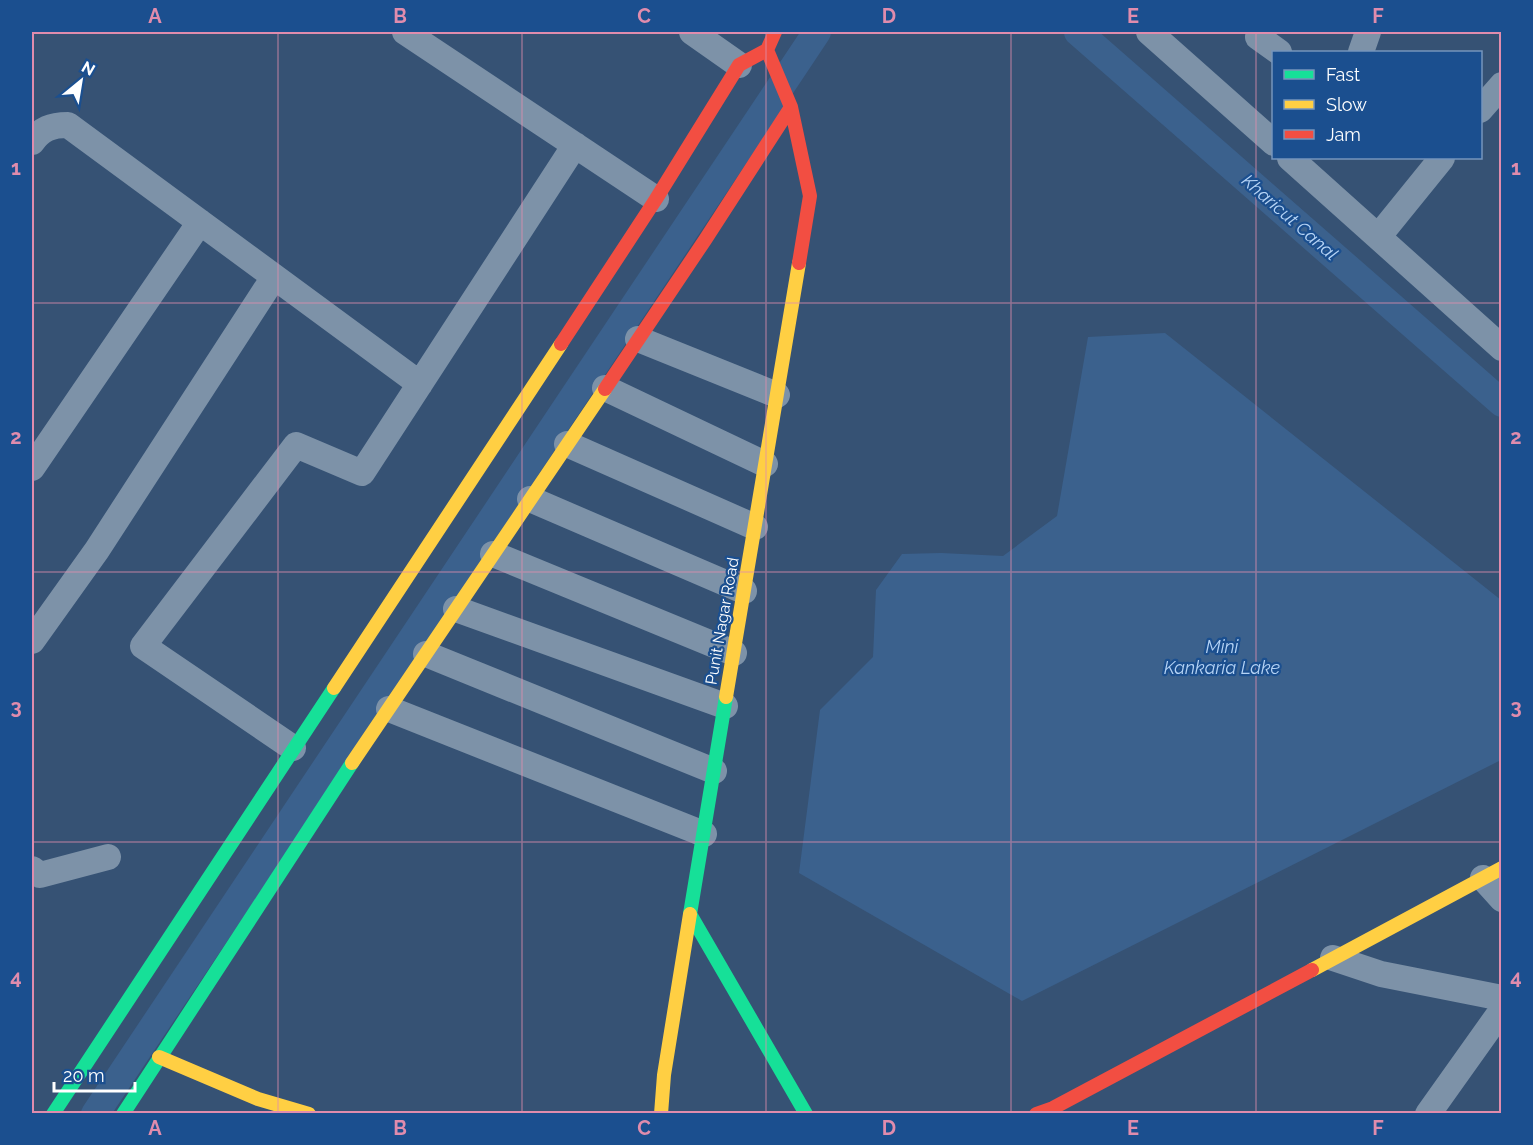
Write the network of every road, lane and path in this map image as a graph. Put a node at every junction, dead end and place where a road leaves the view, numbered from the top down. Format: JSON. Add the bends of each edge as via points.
{"nodes":[{"id":1,"x":405,"y":32,"type":"edge"},
{"id":2,"x":692,"y":32,"type":"edge"},
{"id":3,"x":775,"y":32,"type":"edge"},
{"id":4,"x":1149,"y":32,"type":"edge"},
{"id":5,"x":1368,"y":32,"type":"edge"},
{"id":6,"x":1257,"y":33,"type":"edge"},
{"id":7,"x":768,"y":51,"type":"junction"},
{"id":8,"x":1278,"y":51,"type":"edge"},
{"id":9,"x":1361,"y":51,"type":"edge"},
{"id":10,"x":739,"y":65,"type":"junction"},
{"id":11,"x":1502,"y":85,"type":"edge"},
{"id":12,"x":790,"y":106,"type":"junction"},
{"id":13,"x":1482,"y":108,"type":"edge"},
{"id":14,"x":1272,"y":141,"type":"edge"},
{"id":15,"x":32,"y":142,"type":"edge"},
{"id":16,"x":575,"y":145,"type":"junction"},
{"id":17,"x":1291,"y":159,"type":"edge"},
{"id":18,"x":1441,"y":159,"type":"edge"},
{"id":19,"x":656,"y":199,"type":"junction"},
{"id":20,"x":200,"y":222,"type":"junction"},
{"id":21,"x":1378,"y":237,"type":"junction"},
{"id":22,"x":274,"y":277,"type":"junction"},
{"id":23,"x":638,"y":339,"type":"junction"},
{"id":24,"x":1502,"y":348,"type":"edge"},
{"id":25,"x":420,"y":384,"type":"junction"},
{"id":26,"x":605,"y":388,"type":"junction"},
{"id":27,"x":777,"y":395,"type":"junction"},
{"id":28,"x":567,"y":444,"type":"junction"},
{"id":29,"x":765,"y":464,"type":"junction"},
{"id":30,"x":32,"y":468,"type":"edge"},
{"id":31,"x":530,"y":499,"type":"junction"},
{"id":32,"x":755,"y":527,"type":"junction"},
{"id":33,"x":493,"y":554,"type":"junction"},
{"id":34,"x":744,"y":591,"type":"junction"},
{"id":35,"x":456,"y":609,"type":"junction"},
{"id":36,"x":32,"y":641,"type":"edge"},
{"id":37,"x":426,"y":654,"type":"junction"},
{"id":38,"x":734,"y":654,"type":"junction"},
{"id":39,"x":725,"y":706,"type":"junction"},
{"id":40,"x":389,"y":709,"type":"junction"},
{"id":41,"x":293,"y":748,"type":"junction"},
{"id":42,"x":714,"y":771,"type":"junction"},
{"id":43,"x":704,"y":834,"type":"junction"},
{"id":44,"x":108,"y":857,"type":"dead end"},
{"id":45,"x":32,"y":869,"type":"edge"},
{"id":46,"x":1492,"y":873,"type":"edge"},
{"id":47,"x":1502,"y":899,"type":"edge"},
{"id":48,"x":690,"y":914,"type":"junction"},
{"id":49,"x":1333,"y":958,"type":"junction"},
{"id":50,"x":1502,"y":998,"type":"edge"},
{"id":51,"x":1502,"y":1010,"type":"edge"},
{"id":52,"x":159,"y":1058,"type":"junction"},
{"id":53,"x":53,"y":1113,"type":"edge"},
{"id":54,"x":123,"y":1113,"type":"edge"},
{"id":55,"x":309,"y":1113,"type":"edge"},
{"id":56,"x":662,"y":1113,"type":"edge"},
{"id":57,"x":807,"y":1113,"type":"edge"},
{"id":58,"x":1036,"y":1113,"type":"edge"},
{"id":59,"x":1428,"y":1113,"type":"edge"}],
"edges":[{"from":1,"to":16,"type":"street"},
{"from":2,"to":10,"type":"street"},
{"from":3,"to":7,"type":"street"},
{"from":4,"to":14,"type":"street"},
{"from":5,"to":9,"type":"street"},
{"from":6,"to":8,"type":"street"},
{"from":7,"to":10,"type":"street"},
{"from":7,"to":12,"type":"street","name":"Punit Nagar Road"},
{"from":10,"to":19,"type":"street"},
{"from":11,"to":13,"type":"street"},
{"from":12,"to":23,"type":"street"},
{"from":12,"to":27,"type":"street","name":"Punit Nagar Road","via":[[810,196]]},
{"from":15,"to":20,"type":"street","via":[[39,132],[54,125],[68,125]]},
{"from":16,"to":19,"type":"street"},
{"from":16,"to":25,"type":"street"},
{"from":17,"to":21,"type":"street"},
{"from":18,"to":21,"type":"street"},
{"from":19,"to":41,"type":"street"},
{"from":20,"to":22,"type":"street"},
{"from":20,"to":30,"type":"street"},
{"from":21,"to":24,"type":"street"},
{"from":22,"to":25,"type":"street"},
{"from":22,"to":36,"type":"street","via":[[97,550]]},
{"from":23,"to":26,"type":"street"},
{"from":23,"to":27,"type":"street"},
{"from":25,"to":41,"type":"street","via":[[362,473],[296,445],[143,646]]},
{"from":26,"to":28,"type":"street"},
{"from":26,"to":29,"type":"street"},
{"from":27,"to":29,"type":"street","name":"Punit Nagar Road"},
{"from":28,"to":31,"type":"street"},
{"from":28,"to":32,"type":"street"},
{"from":29,"to":32,"type":"street","name":"Punit Nagar Road"},
{"from":31,"to":33,"type":"street"},
{"from":31,"to":34,"type":"street"},
{"from":32,"to":34,"type":"street","name":"Punit Nagar Road"},
{"from":33,"to":35,"type":"street"},
{"from":33,"to":38,"type":"street"},
{"from":34,"to":38,"type":"street","name":"Punit Nagar Road"},
{"from":35,"to":37,"type":"street"},
{"from":35,"to":39,"type":"street"},
{"from":37,"to":40,"type":"street"},
{"from":37,"to":42,"type":"street"},
{"from":38,"to":39,"type":"street","name":"Punit Nagar Road"},
{"from":39,"to":42,"type":"street","name":"Punit Nagar Road"},
{"from":40,"to":43,"type":"street"},
{"from":40,"to":52,"type":"street"},
{"from":41,"to":53,"type":"street"},
{"from":42,"to":43,"type":"street","name":"Punit Nagar Road"},
{"from":43,"to":48,"type":"street","name":"Punit Nagar Road"},
{"from":44,"to":45,"type":"street","via":[[40,875]]},
{"from":46,"to":47,"type":"street"},
{"from":46,"to":49,"type":"street"},
{"from":48,"to":56,"type":"street","name":"Punit Nagar Road","via":[[664,1075]]},
{"from":48,"to":57,"type":"street"},
{"from":49,"to":50,"type":"street","via":[[1382,974]]},
{"from":49,"to":58,"type":"street","via":[[1053,1108]]},
{"from":51,"to":59,"type":"street"},
{"from":52,"to":54,"type":"street"},
{"from":52,"to":55,"type":"street","via":[[258,1099]]}]}
